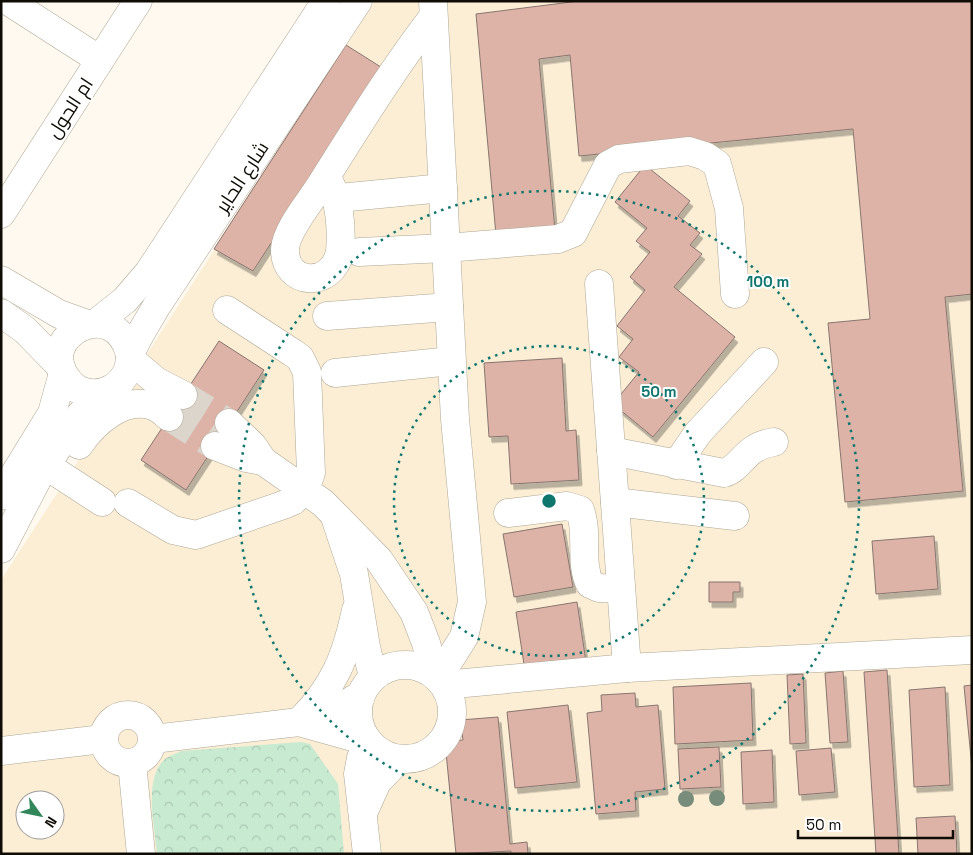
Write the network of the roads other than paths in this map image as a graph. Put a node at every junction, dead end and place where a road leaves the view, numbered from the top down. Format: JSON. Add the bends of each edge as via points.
{"nodes":[{"id":1,"x":8,"y":1,"type":"edge"},
{"id":2,"x":138,"y":1,"type":"edge"},
{"id":3,"x":326,"y":1,"type":"edge"},
{"id":4,"x":358,"y":1,"type":"edge"},
{"id":5,"x":433,"y":9,"type":"edge"},
{"id":6,"x":100,"y":60,"type":"junction"},
{"id":7,"x":436,"y":71,"type":"junction"},
{"id":8,"x":387,"y":81,"type":"junction"},
{"id":9,"x":326,"y":177,"type":"dead end"},
{"id":10,"x":443,"y":188,"type":"junction"},
{"id":11,"x":349,"y":197,"type":"dead end"},
{"id":12,"x":1,"y":214,"type":"edge"},
{"id":13,"x":446,"y":248,"type":"junction"},
{"id":14,"x":359,"y":252,"type":"dead end"},
{"id":15,"x":1,"y":280,"type":"edge"},
{"id":16,"x":599,"y":284,"type":"dead end"},
{"id":17,"x":735,"y":294,"type":"dead end"},
{"id":18,"x":448,"y":306,"type":"junction"},
{"id":19,"x":227,"y":310,"type":"dead end"},
{"id":20,"x":1,"y":313,"type":"edge"},
{"id":21,"x":327,"y":316,"type":"dead end"},
{"id":22,"x":91,"y":323,"type":"junction"},
{"id":23,"x":130,"y":357,"type":"junction"},
{"id":24,"x":451,"y":361,"type":"junction"},
{"id":25,"x":764,"y":362,"type":"dead end"},
{"id":26,"x":62,"y":370,"type":"junction"},
{"id":27,"x":335,"y":373,"type":"dead end"},
{"id":28,"x":103,"y":393,"type":"junction"},
{"id":29,"x":222,"y":435,"type":"tunnel mouth"},
{"id":30,"x":774,"y":442,"type":"dead end"},
{"id":31,"x":612,"y":451,"type":"junction"},
{"id":32,"x":676,"y":465,"type":"junction"},
{"id":33,"x":58,"y":474,"type":"junction"},
{"id":34,"x":305,"y":489,"type":"junction"},
{"id":35,"x":14,"y":497,"type":"edge"},
{"id":36,"x":615,"y":502,"type":"junction"},
{"id":37,"x":508,"y":513,"type":"dead end"},
{"id":38,"x":335,"y":516,"type":"junction"},
{"id":39,"x":734,"y":516,"type":"dead end"},
{"id":40,"x":1,"y":549,"type":"edge"},
{"id":41,"x":620,"y":589,"type":"junction"},
{"id":42,"x":359,"y":595,"type":"junction"},
{"id":43,"x":972,"y":650,"type":"edge"},
{"id":44,"x":627,"y":668,"type":"junction"},
{"id":45,"x":439,"y":679,"type":"junction"},
{"id":46,"x":367,"y":686,"type":"junction"},
{"id":47,"x":299,"y":722,"type":"junction"},
{"id":48,"x":103,"y":739,"type":"junction"},
{"id":49,"x":153,"y":739,"type":"junction"},
{"id":50,"x":368,"y":742,"type":"junction"},
{"id":51,"x":1,"y":751,"type":"edge"},
{"id":52,"x":399,"y":759,"type":"junction"},
{"id":53,"x":132,"y":763,"type":"junction"},
{"id":54,"x":364,"y":811,"type":"junction"},
{"id":55,"x":141,"y":854,"type":"edge"},
{"id":56,"x":367,"y":854,"type":"edge"}],
"edges":[{"from":1,"to":6,"type":"street"},
{"from":2,"to":6,"type":"street","name":"ام الحول"},
{"from":3,"to":22,"type":"street","name":"شارع الحاير","via":[[149,272],[125,300]]},
{"from":4,"to":23,"type":"street","name":"شارع الحاير","via":[[156,307]]},
{"from":5,"to":7,"type":"street"},
{"from":5,"to":8,"type":"street"},
{"from":6,"to":12,"type":"street","name":"ام الحول"},
{"from":7,"to":8,"type":"street","via":[[411,70]]},
{"from":7,"to":10,"type":"street"},
{"from":8,"to":9,"type":"street"},
{"from":10,"to":11,"type":"street"},
{"from":10,"to":13,"type":"street"},
{"from":13,"to":14,"type":"street"},
{"from":13,"to":17,"type":"street","via":[[558,239],[573,233],[608,165],[619,159],[689,151],[717,164],[729,208]]},
{"from":13,"to":18,"type":"street"},
{"from":15,"to":22,"type":"street","via":[[59,314]]},
{"from":16,"to":31,"type":"street"},
{"from":18,"to":21,"type":"street"},
{"from":18,"to":24,"type":"street"},
{"from":19,"to":34,"type":"street","via":[[294,353],[304,364],[308,380],[311,473]]},
{"from":20,"to":26,"type":"street","via":[[25,330]]},
{"from":22,"to":23,"type":"street","via":[[115,329],[123,336]]},
{"from":22,"to":26,"type":"street","via":[[76,328],[65,340],[60,356]]},
{"from":23,"to":28,"type":"street","via":[[125,376]]},
{"from":23,"to":33,"type":"street","via":[[168,402],[129,406],[102,419],[90,429]]},
{"from":24,"to":27,"type":"street"},
{"from":24,"to":45,"type":"street","via":[[472,602],[464,637]]},
{"from":25,"to":32,"type":"street","via":[[698,433]]},
{"from":26,"to":28,"type":"street","via":[[78,389]]},
{"from":26,"to":35,"type":"street","via":[[52,413]]},
{"from":28,"to":35,"type":"street","via":[[80,415],[40,474]]},
{"from":29,"to":34,"type":"street","via":[[253,446],[263,461]]},
{"from":30,"to":32,"type":"street","via":[[756,446],[728,472]]},
{"from":31,"to":32,"type":"street"},
{"from":31,"to":36,"type":"street"},
{"from":33,"to":34,"type":"street","via":[[174,530],[196,535],[286,504]]},
{"from":33,"to":35,"type":"street","via":[[47,489]]},
{"from":34,"to":38,"type":"street"},
{"from":35,"to":40,"type":"street"},
{"from":36,"to":39,"type":"street"},
{"from":36,"to":41,"type":"street"},
{"from":37,"to":41,"type":"street","via":[[566,506],[580,510],[585,524],[586,575],[590,584]]},
{"from":38,"to":42,"type":"street"},
{"from":38,"to":45,"type":"street","via":[[379,560],[397,585],[414,612]]},
{"from":41,"to":44,"type":"street"},
{"from":42,"to":46,"type":"street","via":[[366,646]]},
{"from":42,"to":47,"type":"street","via":[[352,631],[339,667],[321,700]]},
{"from":43,"to":44,"type":"street"},
{"from":44,"to":45,"type":"street"},
{"from":45,"to":46,"type":"street","via":[[414,666],[392,666]]},
{"from":45,"to":52,"type":"street","via":[[452,702],[452,720],[446,737],[433,750],[417,758]]},
{"from":46,"to":47,"type":"street","via":[[334,710]]},
{"from":46,"to":50,"type":"street","via":[[358,719]]},
{"from":47,"to":49,"type":"street"},
{"from":47,"to":50,"type":"street"},
{"from":48,"to":49,"type":"street","via":[[106,726],[116,717],[128,714],[141,717],[150,726]]},
{"from":48,"to":51,"type":"street"},
{"from":48,"to":53,"type":"street","via":[[107,752],[118,762]]},
{"from":49,"to":53,"type":"street","via":[[143,759]]},
{"from":50,"to":52,"type":"street","via":[[383,754]]},
{"from":50,"to":54,"type":"street","via":[[358,774]]},
{"from":52,"to":54,"type":"street","via":[[377,782]]},
{"from":53,"to":55,"type":"street"},
{"from":54,"to":56,"type":"street"}]}
